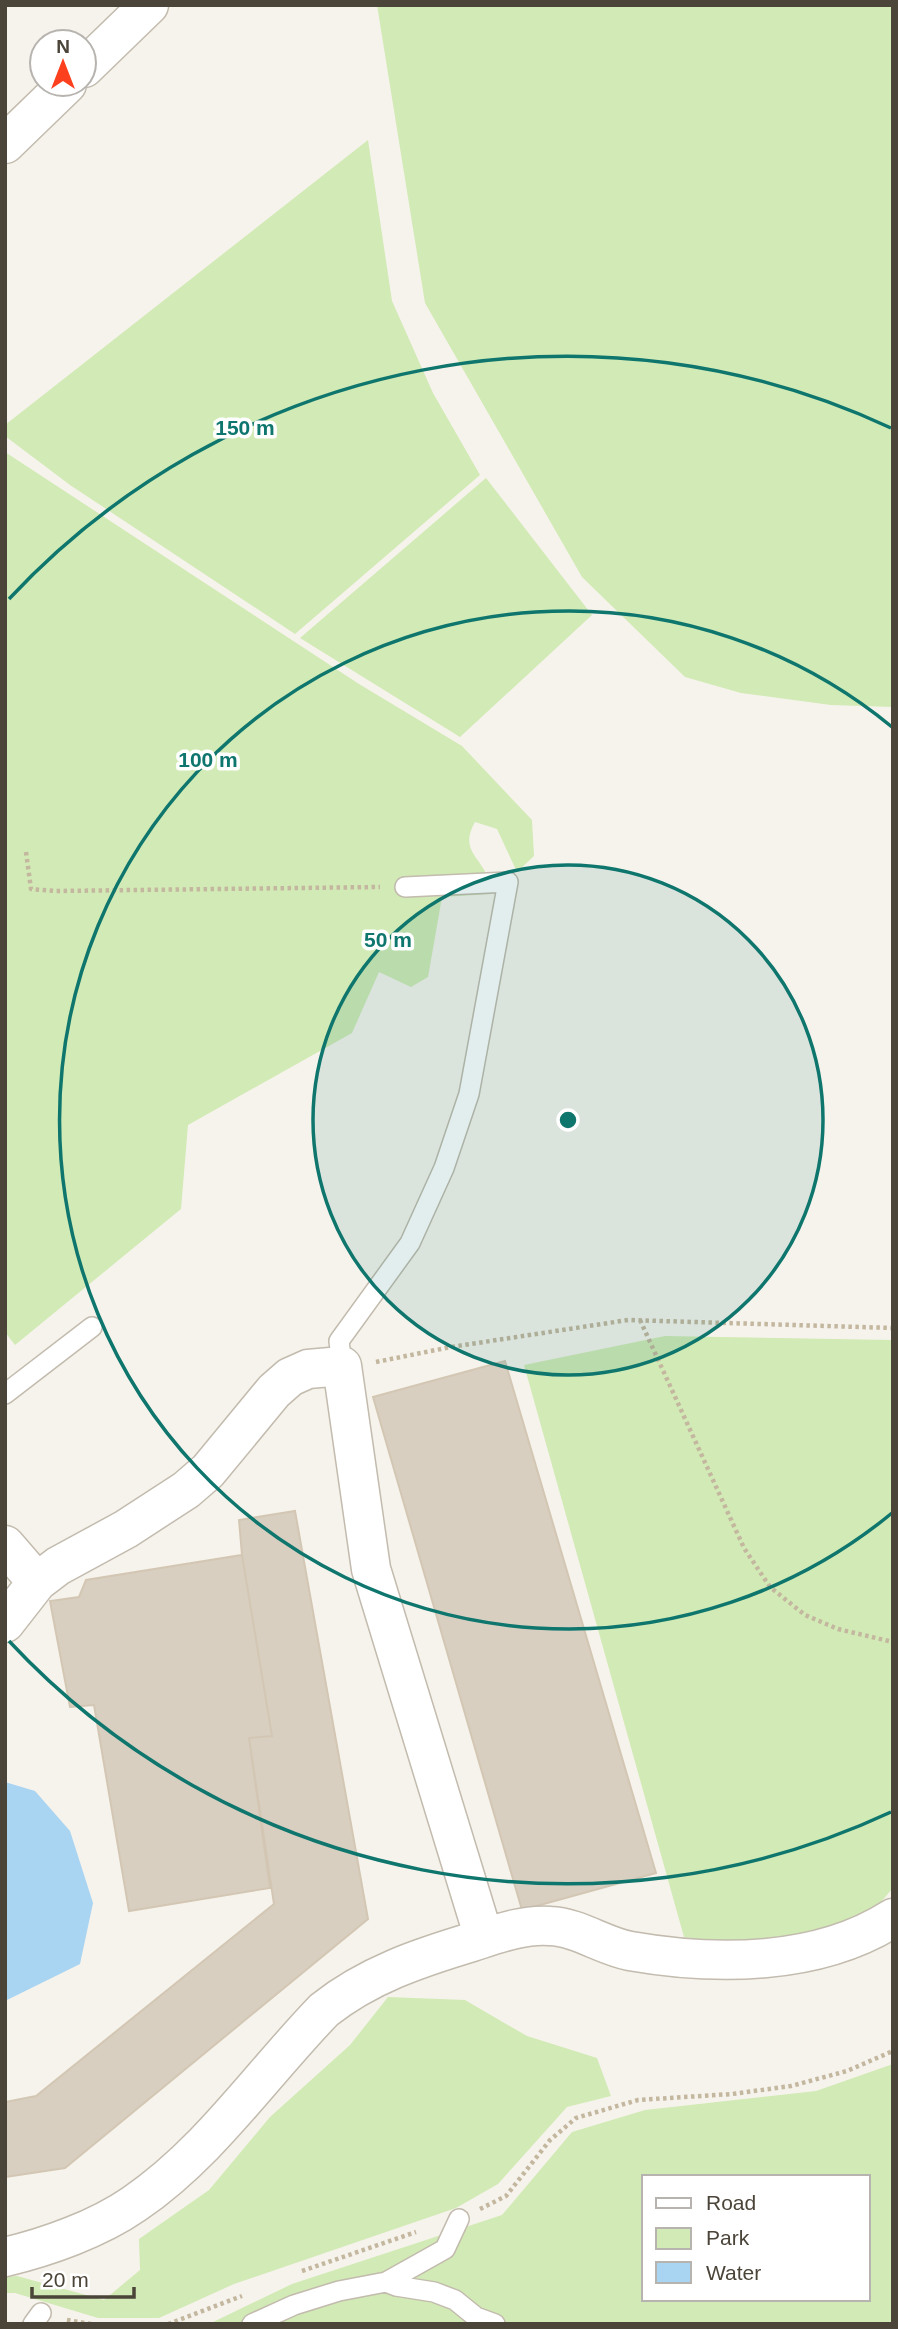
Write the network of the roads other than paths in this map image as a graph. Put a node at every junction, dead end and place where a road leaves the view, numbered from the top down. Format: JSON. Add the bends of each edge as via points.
{"nodes":[{"id":1,"x":149,"y":5,"type":"edge"},
{"id":2,"x":98,"y":54,"type":"edge"},
{"id":3,"x":53,"y":98,"type":"edge"},
{"id":4,"x":5,"y":144,"type":"edge"},
{"id":5,"x":405,"y":887,"type":"road end"},
{"id":6,"x":92,"y":1326,"type":"dead end"},
{"id":7,"x":342,"y":1366,"type":"junction"},
{"id":8,"x":5,"y":1394,"type":"edge"},
{"id":9,"x":5,"y":1545,"type":"edge"},
{"id":10,"x":37,"y":1582,"type":"junction"},
{"id":11,"x":5,"y":1623,"type":"edge"},
{"id":12,"x":893,"y":1918,"type":"edge"},
{"id":13,"x":484,"y":1938,"type":"junction"},
{"id":14,"x":459,"y":2219,"type":"road end"},
{"id":15,"x":5,"y":2257,"type":"edge"},
{"id":16,"x":386,"y":2281,"type":"junction"},
{"id":17,"x":252,"y":2324,"type":"edge"},
{"id":18,"x":495,"y":2324,"type":"edge"}],
"edges":[{"from":1,"to":2,"type":"street"},
{"from":3,"to":4,"type":"street"},
{"from":5,"to":7,"type":"lane","via":[[508,882],[470,1094],[444,1168],[410,1243],[338,1341]]},
{"from":6,"to":8,"type":"lane"},
{"from":7,"to":10,"type":"street","via":[[308,1369],[290,1377],[187,1490]]},
{"from":7,"to":13,"type":"street","via":[[371,1569]]},
{"from":9,"to":10,"type":"street"},
{"from":10,"to":11,"type":"street"},
{"from":12,"to":13,"type":"street","via":[[836,1945],[740,1959],[628,1950],[550,1926],[522,1927]]},
{"from":13,"to":15,"type":"street","via":[[420,1958],[346,1992],[297,2038],[200,2149],[164,2182],[105,2220],[37,2249]]},
{"from":14,"to":16,"type":"lane","via":[[445,2249]]},
{"from":16,"to":17,"type":"lane","via":[[305,2301]]},
{"from":16,"to":18,"type":"lane","via":[[434,2292]]}]}
